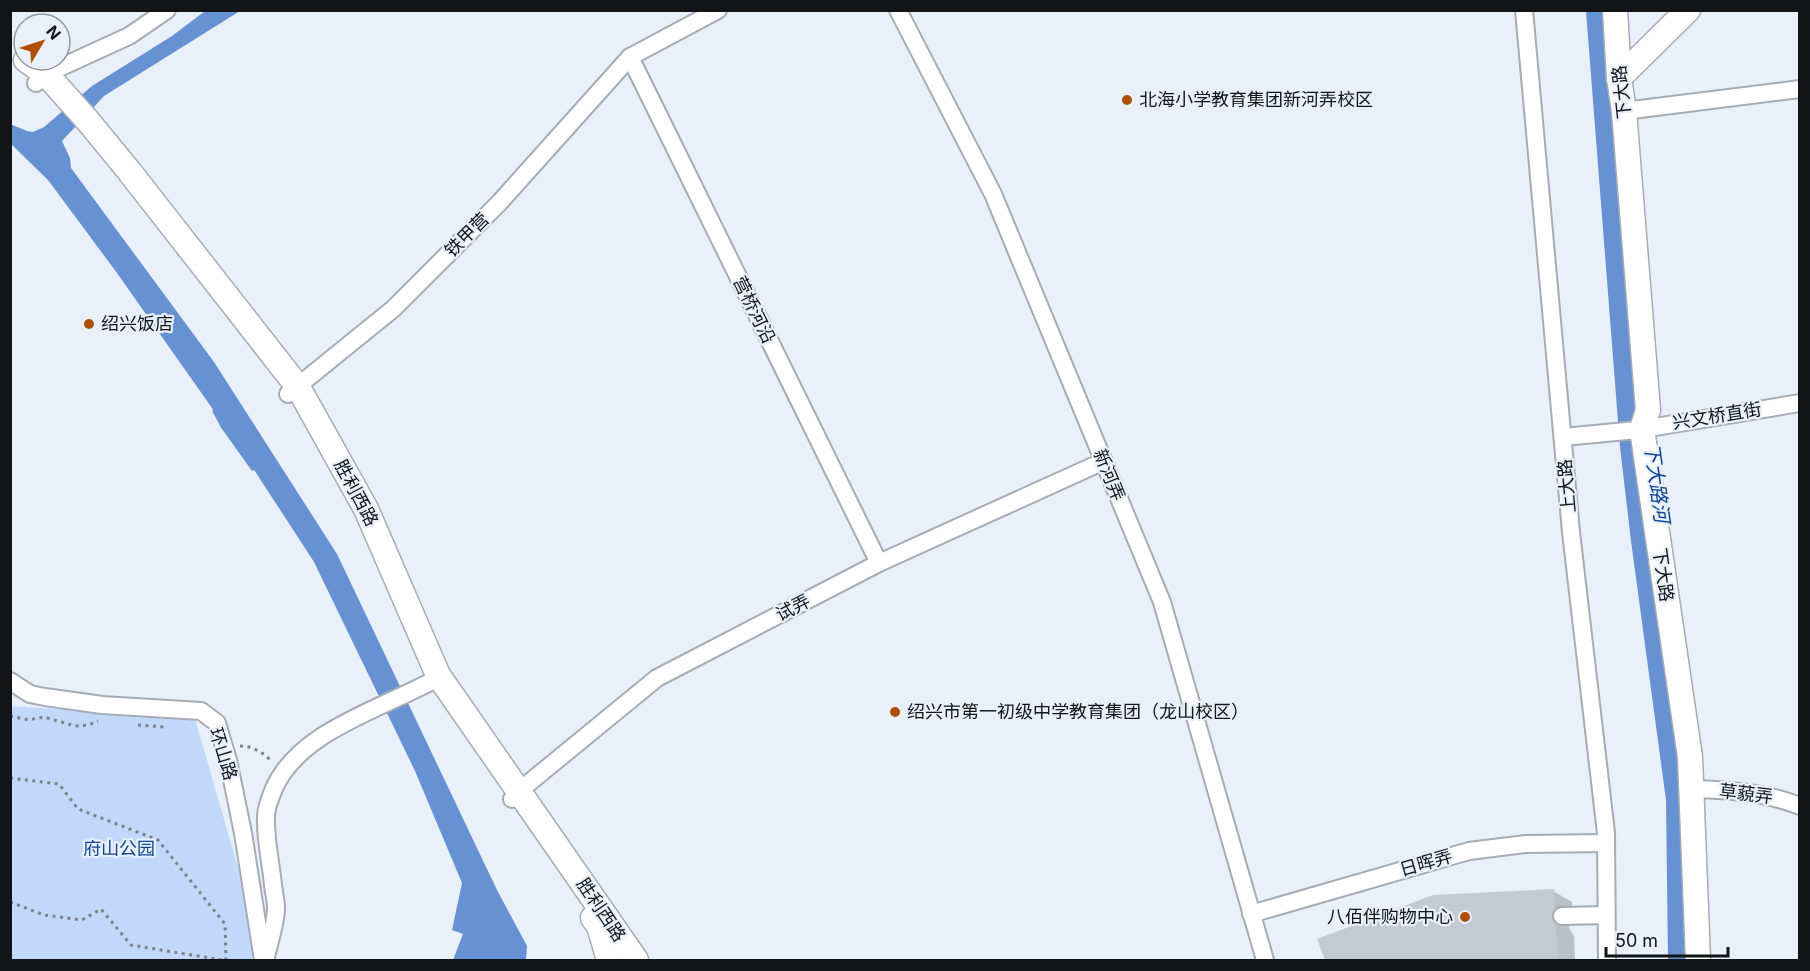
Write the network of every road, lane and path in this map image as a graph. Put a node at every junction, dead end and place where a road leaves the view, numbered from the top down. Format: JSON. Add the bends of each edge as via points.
{"nodes":[{"id":1,"x":166,"y":10,"type":"edge"},
{"id":2,"x":718,"y":10,"type":"edge"},
{"id":3,"x":898,"y":10,"type":"edge"},
{"id":4,"x":1524,"y":10,"type":"edge"},
{"id":5,"x":1615,"y":10,"type":"edge"},
{"id":6,"x":1688,"y":10,"type":"edge"},
{"id":7,"x":630,"y":57,"type":"junction"},
{"id":8,"x":10,"y":69,"type":"edge"},
{"id":9,"x":36,"y":72,"type":"edge"},
{"id":10,"x":1619,"y":78,"type":"junction"},
{"id":11,"x":49,"y":87,"type":"junction"},
{"id":12,"x":1800,"y":89,"type":"edge"},
{"id":13,"x":1624,"y":111,"type":"junction"},
{"id":14,"x":293,"y":391,"type":"junction"},
{"id":15,"x":1800,"y":403,"type":"edge"},
{"id":16,"x":1640,"y":429,"type":"junction"},
{"id":17,"x":1563,"y":437,"type":"junction"},
{"id":18,"x":1104,"y":461,"type":"junction"},
{"id":19,"x":879,"y":563,"type":"junction"},
{"id":20,"x":10,"y":681,"type":"edge"},
{"id":21,"x":420,"y":688,"type":"junction"},
{"id":22,"x":10,"y":716,"type":"edge"},
{"id":23,"x":107,"y":717,"type":"dead end"},
{"id":24,"x":132,"y":724,"type":"dead end"},
{"id":25,"x":174,"y":726,"type":"dead end"},
{"id":26,"x":238,"y":746,"type":"dead end"},
{"id":27,"x":286,"y":767,"type":"junction"},
{"id":28,"x":10,"y":778,"type":"edge"},
{"id":29,"x":1692,"y":789,"type":"junction"},
{"id":30,"x":515,"y":796,"type":"junction"},
{"id":31,"x":1800,"y":806,"type":"edge"},
{"id":32,"x":1606,"y":843,"type":"junction"},
{"id":33,"x":10,"y":902,"type":"edge"},
{"id":34,"x":1251,"y":914,"type":"junction"},
{"id":35,"x":1606,"y":915,"type":"junction"},
{"id":36,"x":1562,"y":916,"type":"dead end"},
{"id":37,"x":620,"y":957,"type":"edge"},
{"id":38,"x":224,"y":960,"type":"edge"},
{"id":39,"x":264,"y":960,"type":"edge"},
{"id":40,"x":1265,"y":960,"type":"edge"},
{"id":41,"x":1606,"y":960,"type":"edge"},
{"id":42,"x":1698,"y":960,"type":"edge"}],
"edges":[{"from":1,"to":11,"type":"street"},
{"from":2,"to":7,"type":"street"},
{"from":3,"to":18,"type":"street","name":"新河弄","via":[[993,194]]},
{"from":4,"to":17,"type":"street","name":"上大路"},
{"from":5,"to":10,"type":"main road","name":"下大路"},
{"from":6,"to":10,"type":"main road"},
{"from":7,"to":14,"type":"street","name":"铁甲营","via":[[500,202],[393,309]]},
{"from":7,"to":19,"type":"street","name":"营桥河沿"},
{"from":8,"to":11,"type":"main road","name":"胜利西路"},
{"from":9,"to":11,"type":"main road","name":"胜利西路"},
{"from":10,"to":13,"type":"main road","name":"下大路"},
{"from":11,"to":14,"type":"main road","name":"胜利西路","via":[[137,181]]},
{"from":12,"to":13,"type":"street"},
{"from":13,"to":16,"type":"main road","name":"下大路","via":[[1648,410]]},
{"from":14,"to":21,"type":"main road","name":"胜利西路","via":[[354,516]]},
{"from":14,"to":30,"type":"main road","name":"胜利西路","via":[[366,509],[438,675]]},
{"from":15,"to":16,"type":"street","name":"兴文桥直街"},
{"from":16,"to":17,"type":"street","name":"兴文桥直街"},
{"from":16,"to":29,"type":"main road","name":"下大路"},
{"from":17,"to":32,"type":"street","name":"上大路"},
{"from":18,"to":19,"type":"street","name":"试弄"},
{"from":18,"to":34,"type":"street","name":"新河弄","via":[[1162,602]]},
{"from":19,"to":30,"type":"street","name":"试弄","via":[[657,678]]},
{"from":20,"to":39,"type":"street","name":"环山路","via":[[38,696],[102,705],[201,711],[217,723],[243,833]]},
{"from":21,"to":27,"type":"street","via":[[328,732]]},
{"from":21,"to":30,"type":"main road","name":"胜利西路"},
{"from":22,"to":23,"type":"path","via":[[29,720],[44,717],[75,726]]},
{"from":24,"to":25,"type":"path"},
{"from":26,"to":27,"type":"path","via":[[258,751]]},
{"from":27,"to":39,"type":"street","via":[[268,803],[265,820],[276,909]]},
{"from":28,"to":38,"type":"path","via":[[59,784],[78,809],[159,840],[225,924]]},
{"from":29,"to":31,"type":"street","name":"草藐弄","via":[[1733,790],[1782,798]]},
{"from":29,"to":42,"type":"main road","name":"下大路"},
{"from":30,"to":37,"type":"main road","name":"胜利西路"},
{"from":32,"to":34,"type":"street","name":"日晖弄","via":[[1526,844],[1469,851]]},
{"from":32,"to":35,"type":"street","name":"上大路"},
{"from":33,"to":38,"type":"path","via":[[44,915],[82,920],[101,909],[131,945]]},
{"from":34,"to":40,"type":"street","name":"新河弄"},
{"from":35,"to":36,"type":"street"},
{"from":35,"to":41,"type":"street","name":"上大路"}]}
